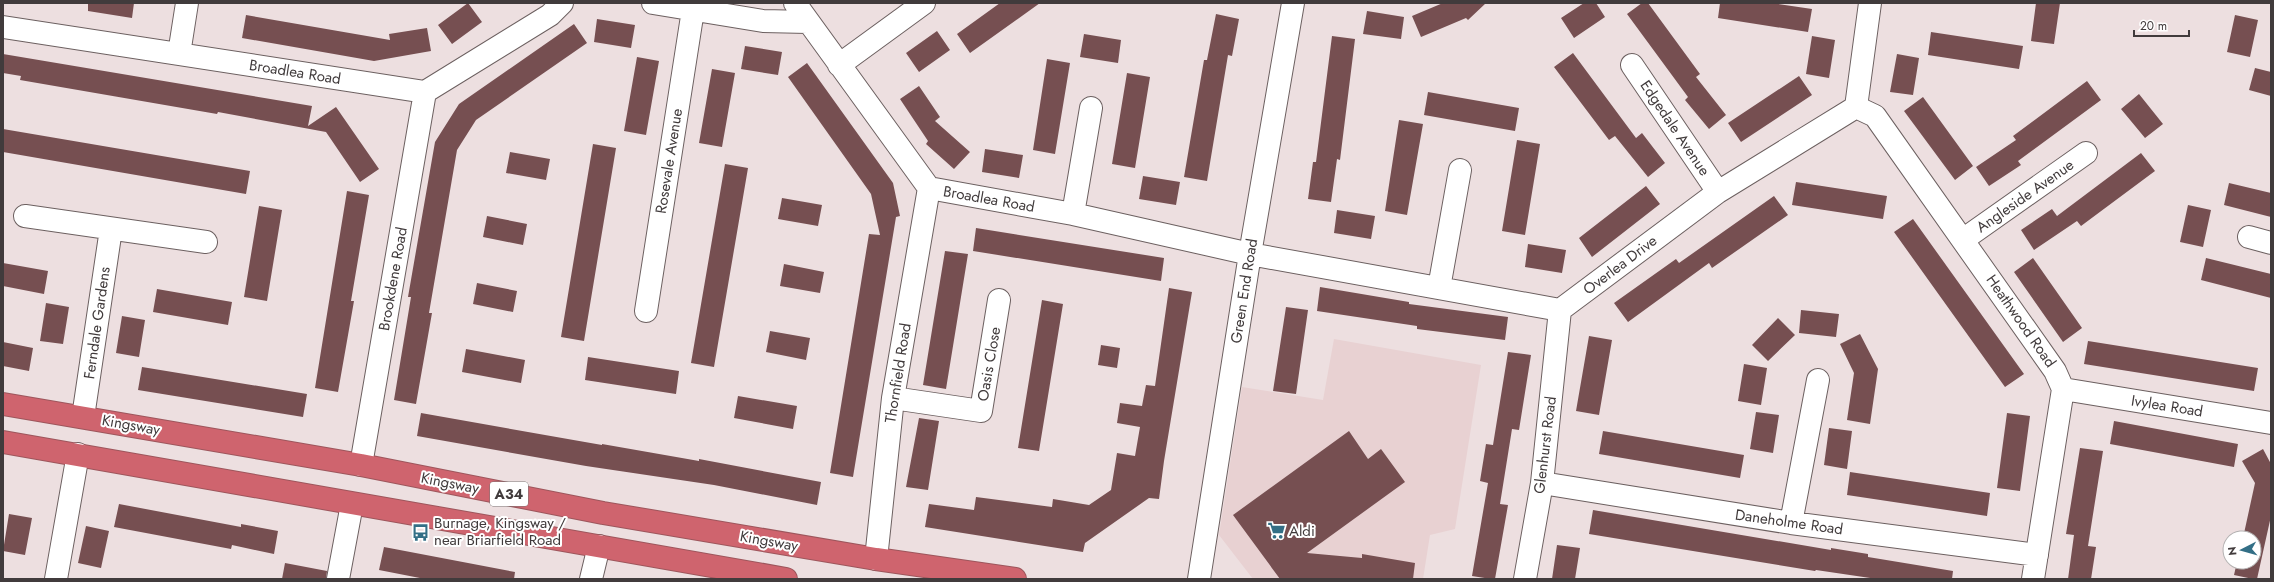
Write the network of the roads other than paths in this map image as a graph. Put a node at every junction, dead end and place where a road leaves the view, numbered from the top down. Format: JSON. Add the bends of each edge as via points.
{"nodes":[{"id":1,"x":187,"y":3,"type":"edge"},
{"id":2,"x":653,"y":3,"type":"edge"},
{"id":3,"x":795,"y":3,"type":"edge"},
{"id":4,"x":924,"y":3,"type":"edge"},
{"id":5,"x":1293,"y":3,"type":"edge"},
{"id":6,"x":1870,"y":3,"type":"edge"},
{"id":7,"x":552,"y":7,"type":"edge"},
{"id":8,"x":693,"y":10,"type":"junction"},
{"id":9,"x":808,"y":22,"type":"junction"},
{"id":10,"x":3,"y":27,"type":"edge"},
{"id":11,"x":179,"y":54,"type":"junction"},
{"id":12,"x":839,"y":65,"type":"junction"},
{"id":13,"x":1632,"y":65,"type":"dead end"},
{"id":14,"x":425,"y":92,"type":"junction"},
{"id":15,"x":1856,"y":107,"type":"junction"},
{"id":16,"x":1091,"y":108,"type":"dead end"},
{"id":17,"x":2086,"y":153,"type":"dead end"},
{"id":18,"x":1460,"y":170,"type":"dead end"},
{"id":19,"x":929,"y":188,"type":"junction"},
{"id":20,"x":1718,"y":192,"type":"junction"},
{"id":21,"x":1073,"y":214,"type":"junction"},
{"id":22,"x":25,"y":216,"type":"dead end"},
{"id":23,"x":111,"y":229,"type":"junction"},
{"id":24,"x":2249,"y":237,"type":"dead end"},
{"id":25,"x":1964,"y":239,"type":"junction"},
{"id":26,"x":206,"y":242,"type":"dead end"},
{"id":27,"x":2271,"y":243,"type":"edge"},
{"id":28,"x":1250,"y":254,"type":"junction"},
{"id":29,"x":1439,"y":288,"type":"junction"},
{"id":30,"x":999,"y":300,"type":"dead end"},
{"id":31,"x":1560,"y":310,"type":"junction"},
{"id":32,"x":646,"y":311,"type":"dead end"},
{"id":33,"x":1818,"y":380,"type":"dead end"},
{"id":34,"x":2064,"y":389,"type":"junction"},
{"id":35,"x":893,"y":398,"type":"junction"},
{"id":36,"x":3,"y":404,"type":"edge"},
{"id":37,"x":83,"y":417,"type":"junction"},
{"id":38,"x":2271,"y":423,"type":"edge"},
{"id":39,"x":3,"y":442,"type":"edge"},
{"id":40,"x":78,"y":454,"type":"junction"},
{"id":41,"x":361,"y":465,"type":"junction"},
{"id":42,"x":1542,"y":483,"type":"junction"},
{"id":43,"x":352,"y":504,"type":"junction"},
{"id":44,"x":1791,"y":523,"type":"junction"},
{"id":45,"x":599,"y":546,"type":"junction"},
{"id":46,"x":2037,"y":555,"type":"junction"},
{"id":47,"x":876,"y":559,"type":"junction"},
{"id":48,"x":56,"y":579,"type":"edge"},
{"id":49,"x":338,"y":579,"type":"edge"},
{"id":50,"x":591,"y":579,"type":"edge"},
{"id":51,"x":786,"y":579,"type":"edge"},
{"id":52,"x":1016,"y":579,"type":"edge"},
{"id":53,"x":1199,"y":579,"type":"edge"},
{"id":54,"x":1525,"y":579,"type":"edge"},
{"id":55,"x":2033,"y":579,"type":"edge"}],
"edges":[{"from":1,"to":11,"type":"street"},
{"from":2,"to":8,"type":"street"},
{"from":3,"to":9,"type":"street","name":"Broadlea Road"},
{"from":4,"to":12,"type":"street"},
{"from":5,"to":28,"type":"street","name":"Green End Road"},
{"from":6,"to":15,"type":"street"},
{"from":7,"to":14,"type":"street"},
{"from":8,"to":9,"type":"street","via":[[763,21]]},
{"from":8,"to":32,"type":"street","name":"Rosevale Avenue"},
{"from":9,"to":12,"type":"street","name":"Broadlea Road"},
{"from":10,"to":11,"type":"street","name":"Broadlea Road"},
{"from":11,"to":14,"type":"street","name":"Broadlea Road"},
{"from":12,"to":19,"type":"street","name":"Broadlea Road"},
{"from":13,"to":20,"type":"street","name":"Edgedale Avenue"},
{"from":14,"to":41,"type":"street","name":"Brookdene Road"},
{"from":15,"to":20,"type":"street","name":"Overlea Drive"},
{"from":15,"to":25,"type":"street","name":"Heathwood Road","via":[[1875,116]]},
{"from":16,"to":21,"type":"street"},
{"from":17,"to":25,"type":"street","name":"Angleside Avenue"},
{"from":18,"to":29,"type":"street"},
{"from":19,"to":21,"type":"street","name":"Broadlea Road"},
{"from":19,"to":35,"type":"street","name":"Thornfield Road"},
{"from":20,"to":31,"type":"street","name":"Overlea Drive"},
{"from":21,"to":28,"type":"street","name":"Broadlea Road"},
{"from":22,"to":23,"type":"street"},
{"from":23,"to":26,"type":"street"},
{"from":23,"to":37,"type":"street","name":"Ferndale Gardens"},
{"from":24,"to":27,"type":"street"},
{"from":25,"to":34,"type":"street","name":"Heathwood Road","via":[[2056,371]]},
{"from":28,"to":29,"type":"street"},
{"from":28,"to":53,"type":"street","name":"Green End Road"},
{"from":29,"to":31,"type":"street"},
{"from":30,"to":35,"type":"street","name":"Oasis Close","via":[[981,411]]},
{"from":31,"to":42,"type":"street","name":"Glenhurst Road"},
{"from":33,"to":44,"type":"street"},
{"from":34,"to":38,"type":"street","name":"Ivylea Road"},
{"from":34,"to":46,"type":"street"},
{"from":35,"to":47,"type":"street","name":"Thornfield Road"},
{"from":36,"to":37,"type":"highway","name":"Kingsway","number":"A34"},
{"from":37,"to":41,"type":"highway","name":"Kingsway","number":"A34"},
{"from":39,"to":40,"type":"highway","number":"A34"},
{"from":40,"to":43,"type":"highway","number":"A34"},
{"from":40,"to":48,"type":"street"},
{"from":41,"to":47,"type":"highway","name":"Kingsway","number":"A34","via":[[604,513]]},
{"from":42,"to":44,"type":"street","name":"Daneholme Road"},
{"from":42,"to":54,"type":"street","name":"Glenhurst Road"},
{"from":43,"to":45,"type":"highway","number":"A34"},
{"from":43,"to":49,"type":"street"},
{"from":44,"to":46,"type":"street","name":"Daneholme Road"},
{"from":45,"to":50,"type":"street"},
{"from":45,"to":51,"type":"highway","number":"A34"},
{"from":46,"to":55,"type":"street"},
{"from":47,"to":52,"type":"highway","name":"Kingsway","number":"A34"}]}
